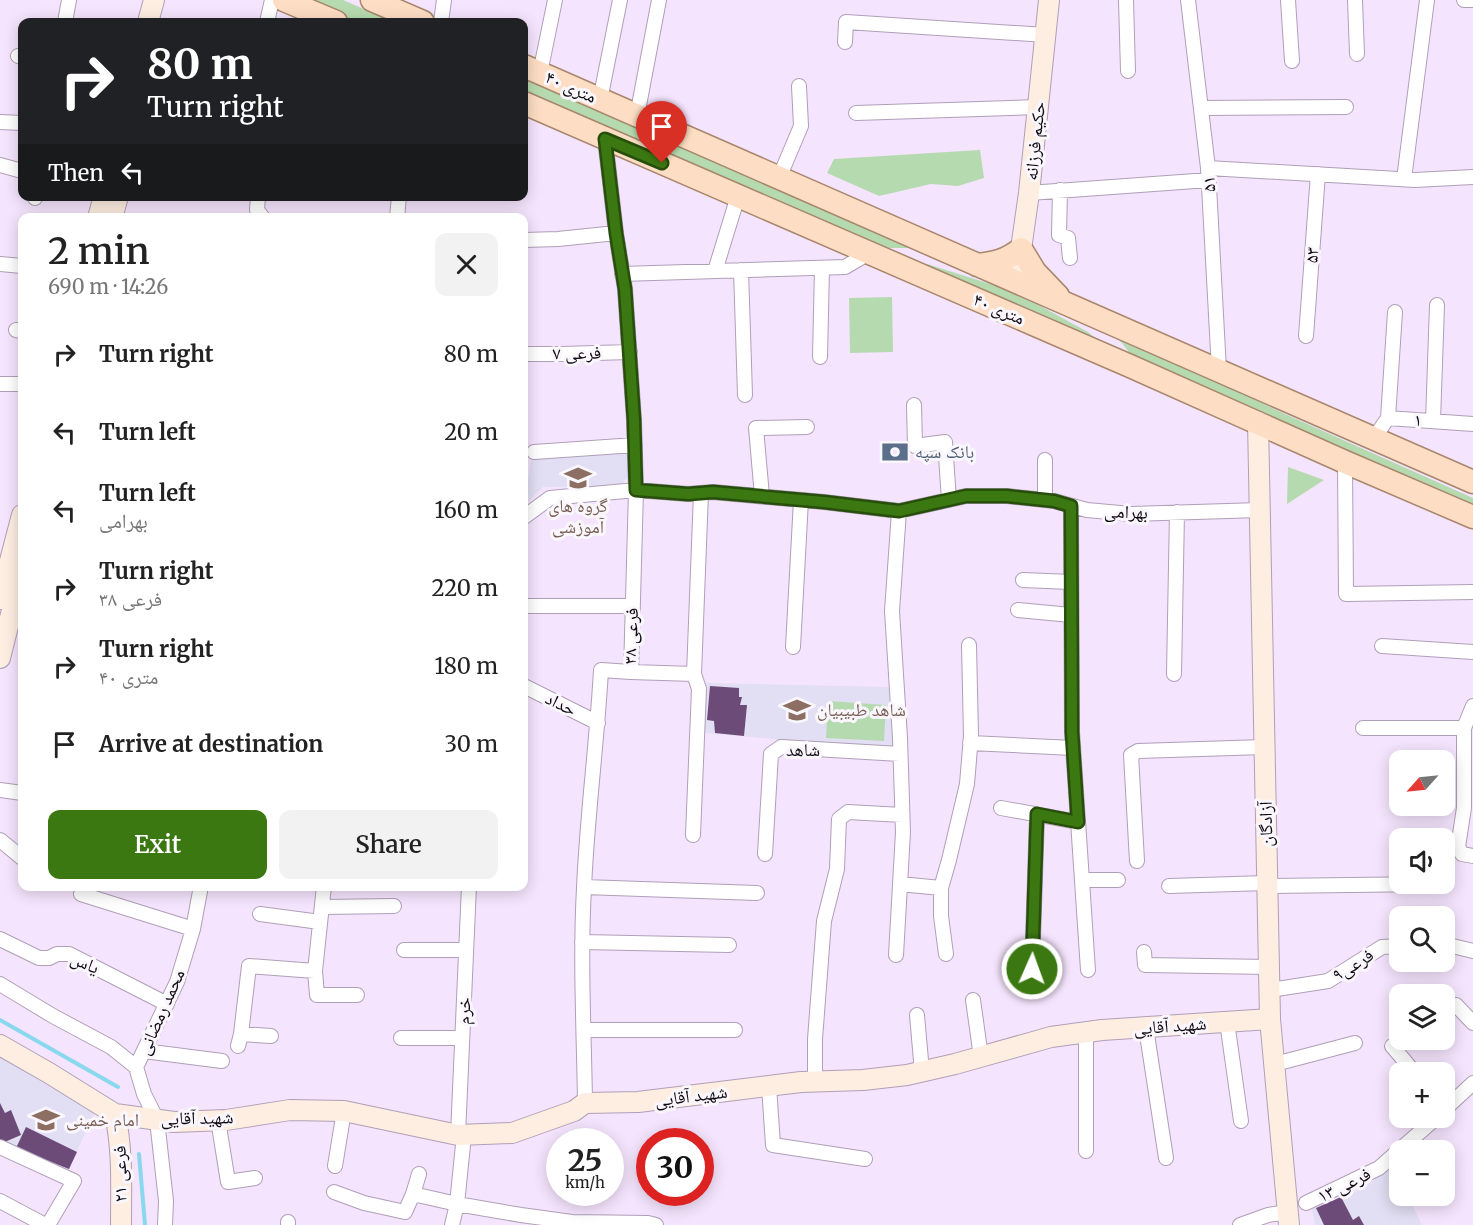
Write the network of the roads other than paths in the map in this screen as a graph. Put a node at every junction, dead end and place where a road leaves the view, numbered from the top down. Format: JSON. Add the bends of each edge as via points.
{"nodes":[{"id":1,"x":69,"y":0,"type":"edge"},
{"id":2,"x":154,"y":0,"type":"edge"},
{"id":3,"x":168,"y":0,"type":"edge"},
{"id":4,"x":272,"y":0,"type":"edge"},
{"id":5,"x":284,"y":0,"type":"edge"},
{"id":6,"x":372,"y":0,"type":"edge"},
{"id":7,"x":444,"y":0,"type":"edge"},
{"id":8,"x":555,"y":0,"type":"edge"},
{"id":9,"x":620,"y":0,"type":"edge"},
{"id":10,"x":659,"y":0,"type":"edge"},
{"id":11,"x":1049,"y":0,"type":"edge"},
{"id":12,"x":1126,"y":0,"type":"edge"},
{"id":13,"x":1188,"y":0,"type":"edge"},
{"id":14,"x":1288,"y":0,"type":"edge"},
{"id":15,"x":1355,"y":0,"type":"edge"},
{"id":16,"x":1427,"y":0,"type":"edge"},
{"id":17,"x":1464,"y":0,"type":"edge"},
{"id":18,"x":1473,"y":0,"type":"edge"},
{"id":19,"x":321,"y":12,"type":"edge"},
{"id":20,"x":66,"y":18,"type":"edge"},
{"id":21,"x":149,"y":18,"type":"edge"},
{"id":22,"x":163,"y":18,"type":"edge"},
{"id":23,"x":268,"y":18,"type":"edge"},
{"id":24,"x":414,"y":18,"type":"edge"},
{"id":25,"x":442,"y":18,"type":"edge"},
{"id":26,"x":1046,"y":35,"type":"junction"},
{"id":27,"x":845,"y":42,"type":"dead end"},
{"id":28,"x":1357,"y":54,"type":"dead end"},
{"id":29,"x":1292,"y":61,"type":"dead end"},
{"id":30,"x":532,"y":70,"type":"edge"},
{"id":31,"x":1128,"y":71,"type":"dead end"},
{"id":32,"x":799,"y":86,"type":"dead end"},
{"id":33,"x":600,"y":100,"type":"junction"},
{"id":34,"x":528,"y":106,"type":"edge"},
{"id":35,"x":1038,"y":107,"type":"junction"},
{"id":36,"x":1346,"y":107,"type":"dead end"},
{"id":37,"x":1201,"y":108,"type":"junction"},
{"id":38,"x":856,"y":113,"type":"dead end"},
{"id":39,"x":637,"y":116,"type":"junction"},
{"id":40,"x":0,"y":122,"type":"edge"},
{"id":41,"x":18,"y":123,"type":"edge"},
{"id":42,"x":605,"y":139,"type":"junction"},
{"id":43,"x":0,"y":165,"type":"edge"},
{"id":44,"x":18,"y":170,"type":"edge"},
{"id":45,"x":1208,"y":174,"type":"junction"},
{"id":46,"x":1318,"y":174,"type":"junction"},
{"id":47,"x":1473,"y":177,"type":"edge"},
{"id":48,"x":779,"y":178,"type":"junction"},
{"id":49,"x":1404,"y":180,"type":"junction"},
{"id":50,"x":1060,"y":190,"type":"junction"},
{"id":51,"x":1029,"y":193,"type":"junction"},
{"id":52,"x":738,"y":196,"type":"junction"},
{"id":53,"x":616,"y":233,"type":"junction"},
{"id":54,"x":528,"y":240,"type":"edge"},
{"id":55,"x":1021,"y":249,"type":"junction"},
{"id":56,"x":869,"y":253,"type":"junction"},
{"id":57,"x":1070,"y":258,"type":"dead end"},
{"id":58,"x":0,"y":264,"type":"edge"},
{"id":59,"x":975,"y":265,"type":"junction"},
{"id":60,"x":18,"y":266,"type":"edge"},
{"id":61,"x":822,"y":268,"type":"junction"},
{"id":62,"x":741,"y":270,"type":"junction"},
{"id":63,"x":715,"y":271,"type":"junction"},
{"id":64,"x":622,"y":274,"type":"junction"},
{"id":65,"x":1014,"y":281,"type":"junction"},
{"id":66,"x":1066,"y":304,"type":"junction"},
{"id":67,"x":1437,"y":305,"type":"dead end"},
{"id":68,"x":1395,"y":312,"type":"dead end"},
{"id":69,"x":1306,"y":336,"type":"dead end"},
{"id":70,"x":630,"y":351,"type":"junction"},
{"id":71,"x":528,"y":354,"type":"edge"},
{"id":72,"x":820,"y":357,"type":"dead end"},
{"id":73,"x":1130,"y":366,"type":"junction"},
{"id":74,"x":1219,"y":370,"type":"junction"},
{"id":75,"x":0,"y":384,"type":"edge"},
{"id":76,"x":18,"y":384,"type":"edge"},
{"id":77,"x":745,"y":395,"type":"dead end"},
{"id":78,"x":914,"y":405,"type":"dead end"},
{"id":79,"x":1388,"y":418,"type":"junction"},
{"id":80,"x":1433,"y":421,"type":"junction"},
{"id":81,"x":1258,"y":422,"type":"junction"},
{"id":82,"x":1473,"y":423,"type":"edge"},
{"id":83,"x":807,"y":427,"type":"dead end"},
{"id":84,"x":1374,"y":438,"type":"junction"},
{"id":85,"x":635,"y":446,"type":"junction"},
{"id":86,"x":534,"y":452,"type":"dead end"},
{"id":87,"x":1045,"y":460,"type":"dead end"},
{"id":88,"x":1345,"y":462,"type":"junction"},
{"id":89,"x":1473,"y":482,"type":"edge"},
{"id":90,"x":636,"y":490,"type":"junction"},
{"id":91,"x":701,"y":493,"type":"junction"},
{"id":92,"x":762,"y":496,"type":"junction"},
{"id":93,"x":801,"y":500,"type":"junction"},
{"id":94,"x":950,"y":500,"type":"junction"},
{"id":95,"x":1045,"y":500,"type":"junction"},
{"id":96,"x":1071,"y":506,"type":"junction"},
{"id":97,"x":1260,"y":510,"type":"junction"},
{"id":98,"x":899,"y":511,"type":"junction"},
{"id":99,"x":1177,"y":512,"type":"junction"},
{"id":100,"x":528,"y":514,"type":"edge"},
{"id":101,"x":1473,"y":517,"type":"edge"},
{"id":102,"x":18,"y":522,"type":"edge"},
{"id":103,"x":8,"y":540,"type":"edge"},
{"id":104,"x":1023,"y":580,"type":"dead end"},
{"id":105,"x":1071,"y":582,"type":"junction"},
{"id":106,"x":18,"y":588,"type":"edge"},
{"id":107,"x":1473,"y":592,"type":"edge"},
{"id":108,"x":0,"y":599,"type":"edge"},
{"id":109,"x":528,"y":606,"type":"edge"},
{"id":110,"x":633,"y":606,"type":"junction"},
{"id":111,"x":1018,"y":610,"type":"dead end"},
{"id":112,"x":1071,"y":615,"type":"junction"},
{"id":113,"x":10,"y":623,"type":"edge"},
{"id":114,"x":969,"y":645,"type":"dead end"},
{"id":115,"x":1382,"y":646,"type":"dead end"},
{"id":116,"x":793,"y":647,"type":"dead end"},
{"id":117,"x":1473,"y":652,"type":"edge"},
{"id":118,"x":0,"y":658,"type":"edge"},
{"id":119,"x":631,"y":672,"type":"junction"},
{"id":120,"x":694,"y":674,"type":"junction"},
{"id":121,"x":1174,"y":674,"type":"dead end"},
{"id":122,"x":528,"y":688,"type":"edge"},
{"id":123,"x":1473,"y":706,"type":"edge"},
{"id":124,"x":598,"y":723,"type":"junction"},
{"id":125,"x":1363,"y":728,"type":"dead end"},
{"id":126,"x":1464,"y":728,"type":"junction"},
{"id":127,"x":970,"y":743,"type":"junction"},
{"id":128,"x":1264,"y":747,"type":"junction"},
{"id":129,"x":1073,"y":748,"type":"junction"},
{"id":130,"x":900,"y":754,"type":"junction"},
{"id":131,"x":0,"y":790,"type":"edge"},
{"id":132,"x":18,"y":792,"type":"edge"},
{"id":133,"x":1001,"y":808,"type":"dead end"},
{"id":134,"x":1469,"y":808,"type":"edge"},
{"id":135,"x":1037,"y":814,"type":"junction"},
{"id":136,"x":902,"y":815,"type":"junction"},
{"id":137,"x":1078,"y":822,"type":"junction"},
{"id":138,"x":693,"y":835,"type":"dead end"},
{"id":139,"x":0,"y":840,"type":"edge"},
{"id":140,"x":765,"y":854,"type":"dead end"},
{"id":141,"x":18,"y":855,"type":"edge"},
{"id":142,"x":1473,"y":856,"type":"edge"},
{"id":143,"x":1137,"y":861,"type":"dead end"},
{"id":144,"x":1118,"y":879,"type":"dead end"},
{"id":145,"x":1082,"y":880,"type":"junction"},
{"id":146,"x":1389,"y":883,"type":"edge"},
{"id":147,"x":900,"y":884,"type":"junction"},
{"id":148,"x":1267,"y":884,"type":"junction"},
{"id":149,"x":1169,"y":886,"type":"dead end"},
{"id":150,"x":584,"y":887,"type":"junction"},
{"id":151,"x":941,"y":888,"type":"junction"},
{"id":152,"x":200,"y":891,"type":"edge"},
{"id":153,"x":324,"y":891,"type":"edge"},
{"id":154,"x":469,"y":891,"type":"edge"},
{"id":155,"x":757,"y":893,"type":"dead end"},
{"id":156,"x":81,"y":894,"type":"dead end"},
{"id":157,"x":393,"y":906,"type":"dead end"},
{"id":158,"x":322,"y":907,"type":"junction"},
{"id":159,"x":260,"y":914,"type":"dead end"},
{"id":160,"x":320,"y":922,"type":"junction"},
{"id":161,"x":193,"y":929,"type":"junction"},
{"id":162,"x":0,"y":939,"type":"edge"},
{"id":163,"x":582,"y":942,"type":"junction"},
{"id":164,"x":729,"y":945,"type":"dead end"},
{"id":165,"x":1389,"y":947,"type":"edge"},
{"id":166,"x":1455,"y":947,"type":"edge"},
{"id":167,"x":404,"y":950,"type":"dead end"},
{"id":168,"x":466,"y":950,"type":"junction"},
{"id":169,"x":1473,"y":951,"type":"edge"},
{"id":170,"x":1144,"y":952,"type":"dead end"},
{"id":171,"x":946,"y":954,"type":"dead end"},
{"id":172,"x":896,"y":955,"type":"dead end"},
{"id":173,"x":1269,"y":967,"type":"junction"},
{"id":174,"x":1032,"y":969,"type":"dead end"},
{"id":175,"x":1088,"y":970,"type":"dead end"},
{"id":176,"x":315,"y":971,"type":"junction"},
{"id":177,"x":0,"y":984,"type":"edge"},
{"id":178,"x":1269,"y":990,"type":"junction"},
{"id":179,"x":357,"y":994,"type":"dead end"},
{"id":180,"x":973,"y":1000,"type":"dead end"},
{"id":181,"x":167,"y":1004,"type":"junction"},
{"id":182,"x":1456,"y":1005,"type":"dead end"},
{"id":183,"x":917,"y":1015,"type":"dead end"},
{"id":184,"x":1270,"y":1019,"type":"junction"},
{"id":185,"x":1227,"y":1022,"type":"junction"},
{"id":186,"x":1473,"y":1023,"type":"edge"},
{"id":187,"x":1146,"y":1028,"type":"junction"},
{"id":188,"x":584,"y":1030,"type":"junction"},
{"id":189,"x":735,"y":1030,"type":"dead end"},
{"id":190,"x":1086,"y":1032,"type":"junction"},
{"id":191,"x":271,"y":1036,"type":"dead end"},
{"id":192,"x":401,"y":1038,"type":"dead end"},
{"id":193,"x":462,"y":1038,"type":"junction"},
{"id":194,"x":1355,"y":1043,"type":"dead end"},
{"id":195,"x":0,"y":1045,"type":"edge"},
{"id":196,"x":1395,"y":1050,"type":"edge"},
{"id":197,"x":144,"y":1051,"type":"junction"},
{"id":198,"x":981,"y":1057,"type":"junction"},
{"id":199,"x":222,"y":1061,"type":"dead end"},
{"id":200,"x":1406,"y":1062,"type":"edge"},
{"id":201,"x":1275,"y":1064,"type":"junction"},
{"id":202,"x":136,"y":1067,"type":"junction"},
{"id":203,"x":922,"y":1072,"type":"junction"},
{"id":204,"x":814,"y":1082,"type":"junction"},
{"id":205,"x":1473,"y":1083,"type":"edge"},
{"id":206,"x":770,"y":1086,"type":"junction"},
{"id":207,"x":1455,"y":1100,"type":"edge"},
{"id":208,"x":585,"y":1103,"type":"junction"},
{"id":209,"x":344,"y":1111,"type":"junction"},
{"id":210,"x":115,"y":1114,"type":"junction"},
{"id":211,"x":157,"y":1120,"type":"junction"},
{"id":212,"x":218,"y":1120,"type":"junction"},
{"id":213,"x":1241,"y":1121,"type":"dead end"},
{"id":214,"x":1424,"y":1128,"type":"edge"},
{"id":215,"x":461,"y":1135,"type":"junction"},
{"id":216,"x":0,"y":1147,"type":"edge"},
{"id":217,"x":1086,"y":1151,"type":"dead end"},
{"id":218,"x":1166,"y":1158,"type":"dead end"},
{"id":219,"x":865,"y":1159,"type":"dead end"},
{"id":220,"x":334,"y":1166,"type":"dead end"},
{"id":221,"x":419,"y":1174,"type":"dead end"},
{"id":222,"x":255,"y":1178,"type":"dead end"},
{"id":223,"x":334,"y":1192,"type":"dead end"},
{"id":224,"x":413,"y":1194,"type":"junction"},
{"id":225,"x":0,"y":1201,"type":"edge"},
{"id":226,"x":1306,"y":1203,"type":"joint"},
{"id":227,"x":457,"y":1204,"type":"junction"},
{"id":228,"x":1288,"y":1219,"type":"edge"},
{"id":229,"x":520,"y":1220,"type":"edge"},
{"id":230,"x":618,"y":1224,"type":"edge"},
{"id":231,"x":46,"y":1225,"type":"edge"},
{"id":232,"x":121,"y":1225,"type":"edge"},
{"id":233,"x":165,"y":1225,"type":"edge"},
{"id":234,"x":452,"y":1225,"type":"edge"},
{"id":235,"x":656,"y":1225,"type":"edge"},
{"id":236,"x":1240,"y":1225,"type":"edge"}],
"edges":[{"from":1,"to":20,"type":"street"},
{"from":2,"to":21,"type":"street"},
{"from":3,"to":22,"type":"street"},
{"from":4,"to":23,"type":"street"},
{"from":5,"to":19,"type":"main road"},
{"from":6,"to":24,"type":"main road"},
{"from":7,"to":25,"type":"street"},
{"from":8,"to":30,"type":"street"},
{"from":9,"to":33,"type":"street"},
{"from":10,"to":39,"type":"street"},
{"from":11,"to":26,"type":"street","name":"حکیم فرزانه"},
{"from":12,"to":31,"type":"street"},
{"from":13,"to":37,"type":"street","name":"۵۱"},
{"from":14,"to":29,"type":"street"},
{"from":15,"to":28,"type":"street"},
{"from":16,"to":49,"type":"street"},
{"from":17,"to":18,"type":"street"},
{"from":26,"to":27,"type":"street","via":[[846,22]]},
{"from":26,"to":35,"type":"street","name":"حکیم فرزانه"},
{"from":30,"to":33,"type":"main road","name":"۴۰ متری"},
{"from":32,"to":48,"type":"street","via":[[801,126]]},
{"from":33,"to":39,"type":"main road","name":"۴۰ متری"},
{"from":34,"to":42,"type":"main road","name":"۴۰ متری"},
{"from":35,"to":38,"type":"street"},
{"from":35,"to":51,"type":"street","name":"حکیم فرزانه"},
{"from":36,"to":37,"type":"street"},
{"from":37,"to":45,"type":"street","name":"۵۱"},
{"from":39,"to":48,"type":"main road","name":"۴۰ متری"},
{"from":40,"to":41,"type":"street"},
{"from":42,"to":52,"type":"main road","name":"۴۰ متری"},
{"from":42,"to":53,"type":"street","name":"فرعی ۳۸"},
{"from":43,"to":44,"type":"street"},
{"from":45,"to":46,"type":"street"},
{"from":45,"to":50,"type":"street"},
{"from":45,"to":74,"type":"street","name":"۵۱"},
{"from":46,"to":49,"type":"street"},
{"from":46,"to":69,"type":"street","name":"۵۳"},
{"from":47,"to":49,"type":"street"},
{"from":48,"to":59,"type":"main road","name":"۴۰ متری"},
{"from":50,"to":51,"type":"street"},
{"from":50,"to":57,"type":"street","via":[[1059,235],[1068,238]]},
{"from":51,"to":55,"type":"street","name":"حکیم فرزانه"},
{"from":52,"to":56,"type":"main road","name":"۴۰ متری"},
{"from":52,"to":63,"type":"street"},
{"from":53,"to":54,"type":"street"},
{"from":53,"to":64,"type":"street","name":"فرعی ۳۸"},
{"from":55,"to":59,"type":"main road","via":[[1007,260]]},
{"from":55,"to":65,"type":"street","name":"حکیم فرزانه"},
{"from":55,"to":66,"type":"main road","via":[[1035,272]]},
{"from":56,"to":61,"type":"street","via":[[845,267]]},
{"from":56,"to":65,"type":"main road","via":[[928,257],[996,283]]},
{"from":56,"to":73,"type":"main road","name":"۴۰ متری"},
{"from":58,"to":60,"type":"street"},
{"from":59,"to":65,"type":"main road","name":"۴۰ متری"},
{"from":61,"to":62,"type":"street"},
{"from":61,"to":72,"type":"street"},
{"from":62,"to":63,"type":"street"},
{"from":62,"to":77,"type":"street"},
{"from":63,"to":64,"type":"street"},
{"from":64,"to":70,"type":"street","name":"فرعی ۳۸"},
{"from":65,"to":66,"type":"main road","name":"۴۰ متری"},
{"from":65,"to":73,"type":"main road","via":[[1020,293],[1100,334]]},
{"from":66,"to":74,"type":"main road"},
{"from":67,"to":80,"type":"street"},
{"from":68,"to":79,"type":"street"},
{"from":70,"to":71,"type":"street","name":"فرعی ۷"},
{"from":70,"to":85,"type":"street","name":"فرعی ۳۸"},
{"from":73,"to":81,"type":"main road","name":"۴۰ متری"},
{"from":74,"to":84,"type":"main road"},
{"from":75,"to":76,"type":"street"},
{"from":78,"to":94,"type":"street","via":[[915,446],[945,442]]},
{"from":79,"to":80,"type":"street","name":"۱"},
{"from":79,"to":84,"type":"street","name":"۱"},
{"from":80,"to":82,"type":"street","name":"۱"},
{"from":81,"to":88,"type":"main road","name":"۴۰ متری"},
{"from":81,"to":97,"type":"street","name":"آزادگان"},
{"from":83,"to":92,"type":"street","via":[[756,429]]},
{"from":84,"to":89,"type":"main road"},
{"from":85,"to":86,"type":"street"},
{"from":85,"to":90,"type":"street","name":"فرعی ۳۸"},
{"from":87,"to":95,"type":"street"},
{"from":88,"to":101,"type":"main road","name":"۴۰ متری"},
{"from":88,"to":107,"type":"street","via":[[1346,594]]},
{"from":90,"to":91,"type":"street","name":"بهرامی"},
{"from":90,"to":100,"type":"street","name":"بهرامی","via":[[550,498]]},
{"from":90,"to":110,"type":"street","name":"فرعی ۳۸"},
{"from":91,"to":92,"type":"street","name":"بهرامی"},
{"from":91,"to":120,"type":"street"},
{"from":92,"to":93,"type":"street","name":"بهرامی"},
{"from":93,"to":98,"type":"street","name":"بهرامی"},
{"from":93,"to":116,"type":"street"},
{"from":94,"to":95,"type":"street","name":"بهرامی","via":[[966,496]]},
{"from":94,"to":98,"type":"street","name":"بهرامی"},
{"from":95,"to":96,"type":"street","name":"بهرامی"},
{"from":96,"to":99,"type":"street","name":"بهرامی","via":[[1131,514]]},
{"from":96,"to":105,"type":"street"},
{"from":97,"to":99,"type":"street","name":"بهرامی"},
{"from":97,"to":128,"type":"street","name":"آزادگان"},
{"from":98,"to":130,"type":"street","via":[[892,611]]},
{"from":99,"to":121,"type":"street"},
{"from":102,"to":103,"type":"street"},
{"from":103,"to":108,"type":"street"},
{"from":104,"to":105,"type":"street"},
{"from":105,"to":112,"type":"street"},
{"from":106,"to":113,"type":"street"},
{"from":109,"to":110,"type":"street"},
{"from":110,"to":119,"type":"street","name":"فرعی ۳۸"},
{"from":111,"to":112,"type":"street"},
{"from":112,"to":129,"type":"street"},
{"from":113,"to":118,"type":"street"},
{"from":114,"to":127,"type":"street"},
{"from":115,"to":117,"type":"street"},
{"from":119,"to":120,"type":"street"},
{"from":119,"to":124,"type":"street","name":"فرعی ۳۸","via":[[601,670]]},
{"from":120,"to":138,"type":"street","via":[[699,689]]},
{"from":122,"to":124,"type":"street","name":"حداد"},
{"from":123,"to":126,"type":"street"},
{"from":124,"to":150,"type":"street","name":"فرعی ۳۸"},
{"from":125,"to":126,"type":"street"},
{"from":126,"to":134,"type":"street"},
{"from":127,"to":129,"type":"street"},
{"from":127,"to":151,"type":"street","via":[[967,784]]},
{"from":128,"to":143,"type":"street","via":[[1138,751],[1131,755]]},
{"from":128,"to":148,"type":"street","name":"آزادگان"},
{"from":129,"to":137,"type":"street"},
{"from":130,"to":136,"type":"street"},
{"from":130,"to":140,"type":"street","name":"شاهد","via":[[781,747],[771,754]]},
{"from":131,"to":132,"type":"street"},
{"from":133,"to":135,"type":"street"},
{"from":134,"to":142,"type":"street","via":[[1458,847],[1462,854]]},
{"from":135,"to":137,"type":"street"},
{"from":135,"to":174,"type":"street"},
{"from":136,"to":147,"type":"street"},
{"from":136,"to":204,"type":"street","via":[[848,812],[839,819],[837,869],[824,921]]},
{"from":137,"to":145,"type":"street"},
{"from":139,"to":141,"type":"street"},
{"from":144,"to":145,"type":"street"},
{"from":145,"to":175,"type":"street"},
{"from":146,"to":148,"type":"street"},
{"from":147,"to":151,"type":"street"},
{"from":147,"to":172,"type":"street"},
{"from":148,"to":149,"type":"street"},
{"from":148,"to":173,"type":"street","name":"آزادگان"},
{"from":150,"to":155,"type":"street"},
{"from":150,"to":163,"type":"street","name":"فرعی ۳۸"},
{"from":151,"to":171,"type":"street"},
{"from":152,"to":161,"type":"street","name":"محمد رمضانی"},
{"from":153,"to":158,"type":"street"},
{"from":154,"to":168,"type":"street","name":"خرم"},
{"from":156,"to":161,"type":"street"},
{"from":157,"to":158,"type":"street"},
{"from":158,"to":160,"type":"street"},
{"from":159,"to":160,"type":"street"},
{"from":160,"to":176,"type":"street"},
{"from":161,"to":181,"type":"street","name":"محمد رمضانی"},
{"from":162,"to":181,"type":"street","name":"یاس","via":[[39,958],[69,954]]},
{"from":163,"to":164,"type":"street"},
{"from":163,"to":188,"type":"street","name":"فرعی ۳۸"},
{"from":165,"to":178,"type":"street","name":"فرعی۹","via":[[1382,947],[1328,981]]},
{"from":166,"to":169,"type":"street"},
{"from":167,"to":168,"type":"street"},
{"from":168,"to":193,"type":"street","name":"خرم"},
{"from":170,"to":173,"type":"street","via":[[1145,965]]},
{"from":173,"to":178,"type":"street","name":"آزادگان"},
{"from":176,"to":179,"type":"street","via":[[317,995]]},
{"from":176,"to":191,"type":"street","via":[[249,966],[239,1040]]},
{"from":177,"to":202,"type":"street","via":[[111,1047]]},
{"from":178,"to":184,"type":"street","name":"آزادگان"},
{"from":180,"to":198,"type":"street"},
{"from":181,"to":197,"type":"street","name":"محمد رمضانی"},
{"from":182,"to":186,"type":"street"},
{"from":183,"to":203,"type":"street"},
{"from":184,"to":185,"type":"street","name":"شهید آقایی"},
{"from":184,"to":201,"type":"street","name":"آزادگان"},
{"from":185,"to":187,"type":"street","name":"شهید آقایی"},
{"from":185,"to":213,"type":"street"},
{"from":187,"to":190,"type":"street","name":"شهید آقایی"},
{"from":187,"to":218,"type":"street"},
{"from":188,"to":189,"type":"street"},
{"from":188,"to":208,"type":"street","name":"فرعی ۳۸"},
{"from":190,"to":198,"type":"street","name":"شهید آقایی"},
{"from":190,"to":217,"type":"street"},
{"from":192,"to":193,"type":"street"},
{"from":193,"to":215,"type":"street","name":"خرم"},
{"from":194,"to":201,"type":"street"},
{"from":195,"to":210,"type":"street"},
{"from":196,"to":200,"type":"street"},
{"from":197,"to":199,"type":"street"},
{"from":197,"to":202,"type":"street","name":"محمد رمضانی"},
{"from":198,"to":203,"type":"street","name":"شهید آقایی"},
{"from":201,"to":228,"type":"street","name":"آزادگان"},
{"from":202,"to":211,"type":"street"},
{"from":203,"to":204,"type":"street","name":"شهید آقایی"},
{"from":204,"to":206,"type":"street","name":"شهید آقایی"},
{"from":205,"to":207,"type":"street","name":"فرعی ۱۳"},
{"from":206,"to":208,"type":"street","name":"شهید آقایی","via":[[638,1102]]},
{"from":206,"to":219,"type":"street","via":[[773,1145]]},
{"from":208,"to":215,"type":"street","name":"شهید آقایی","via":[[574,1111],[512,1132]]},
{"from":209,"to":212,"type":"street","name":"شهید آقایی","via":[[290,1110]]},
{"from":209,"to":215,"type":"street","name":"شهید آقایی"},
{"from":209,"to":220,"type":"street"},
{"from":210,"to":211,"type":"street","name":"شهید آقایی"},
{"from":210,"to":232,"type":"street","name":"فرعی ۲۱","via":[[122,1177]]},
{"from":211,"to":212,"type":"street","name":"شهید آقایی"},
{"from":211,"to":233,"type":"street"},
{"from":212,"to":222,"type":"street","via":[[228,1182]]},
{"from":214,"to":226,"type":"street","name":"فرعی ۱۳","via":[[1379,1168]]},
{"from":215,"to":227,"type":"street","name":"خرم"},
{"from":216,"to":231,"type":"street","via":[[74,1181]]},
{"from":221,"to":224,"type":"street"},
{"from":223,"to":224,"type":"street","via":[[405,1212]]},
{"from":224,"to":227,"type":"street"},
{"from":225,"to":231,"type":"street"},
{"from":226,"to":228,"type":"street"},
{"from":227,"to":229,"type":"street"},
{"from":227,"to":234,"type":"street","name":"خرم"},
{"from":228,"to":236,"type":"street","via":[[1268,1215]]},
{"from":229,"to":230,"type":"street"},
{"from":230,"to":235,"type":"street"}]}
